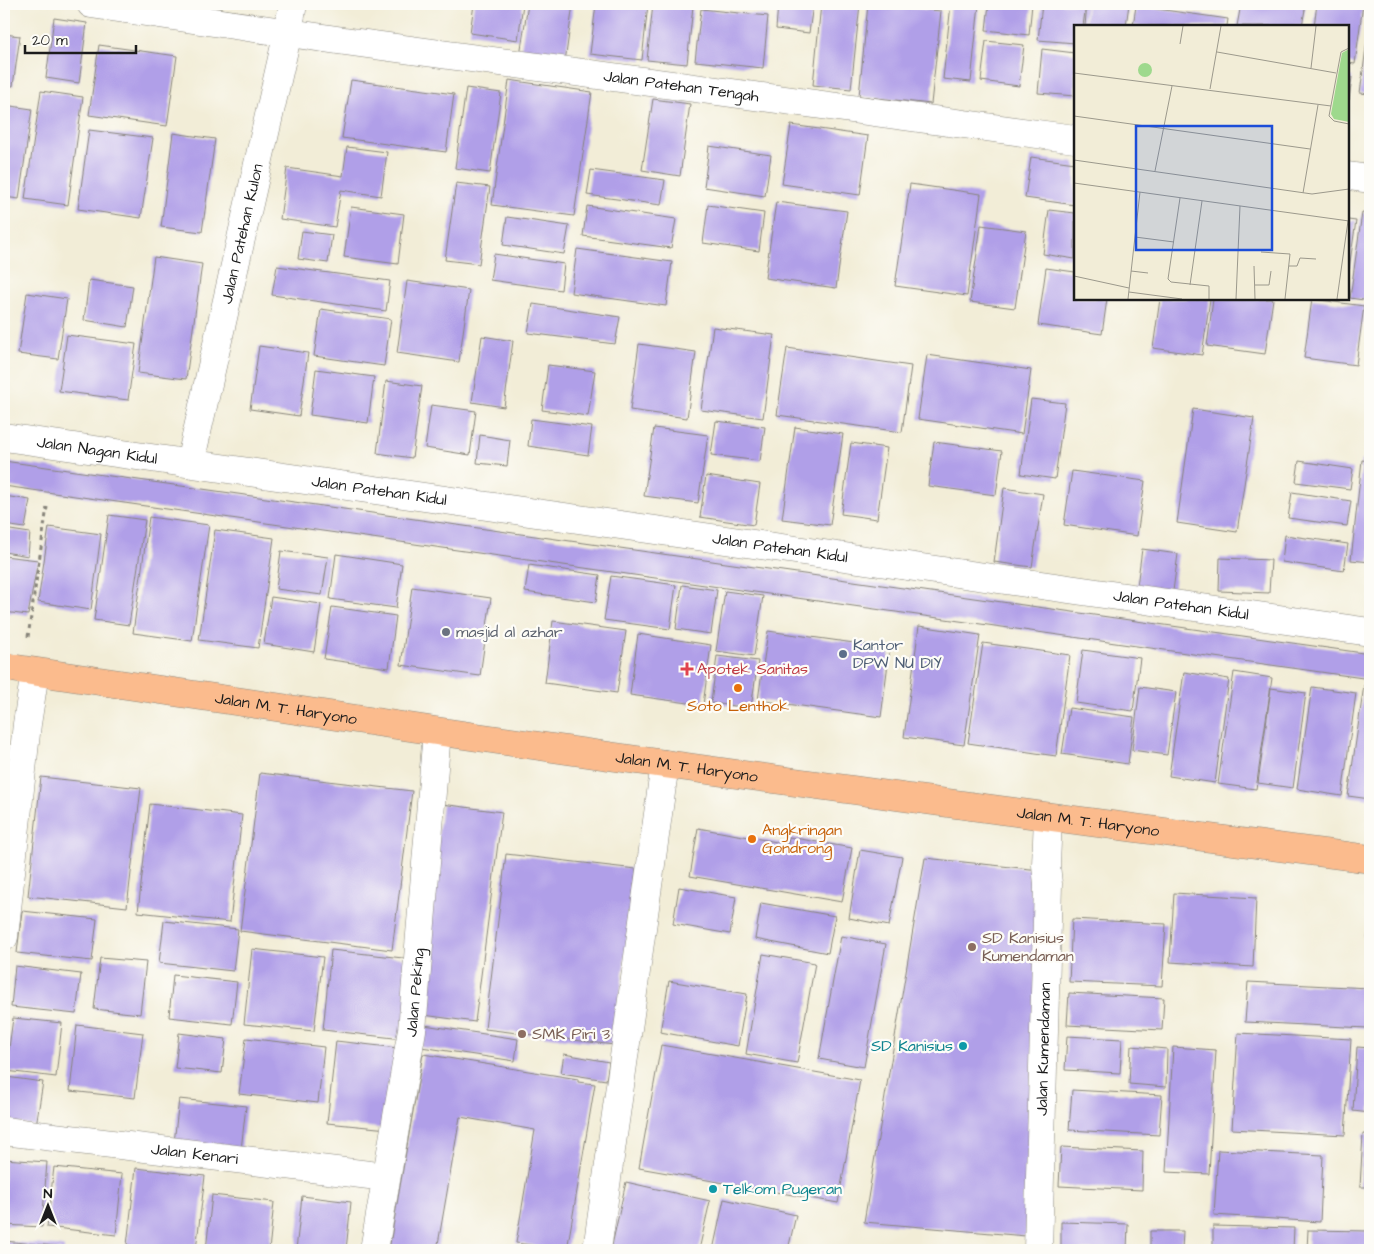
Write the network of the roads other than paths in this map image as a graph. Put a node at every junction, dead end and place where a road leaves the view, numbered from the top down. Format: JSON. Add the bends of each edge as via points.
{"nodes":[{"id":1,"x":91,"y":4,"type":"edge"},
{"id":2,"x":293,"y":4,"type":"edge"},
{"id":3,"x":288,"y":32,"type":"junction"},
{"id":4,"x":1074,"y":139,"type":"edge"},
{"id":5,"x":1349,"y":176,"type":"edge"},
{"id":6,"x":1370,"y":179,"type":"edge"},
{"id":7,"x":4,"y":437,"type":"edge"},
{"id":8,"x":190,"y":463,"type":"junction"},
{"id":9,"x":1370,"y":632,"type":"edge"},
{"id":10,"x":21,"y":670,"type":"edge"},
{"id":11,"x":437,"y":732,"type":"junction"},
{"id":12,"x":665,"y":764,"type":"junction"},
{"id":13,"x":1048,"y":816,"type":"junction"},
{"id":14,"x":1370,"y":859,"type":"edge"},
{"id":15,"x":4,"y":937,"type":"edge"},
{"id":16,"x":4,"y":1131,"type":"edge"},
{"id":17,"x":386,"y":1177,"type":"junction"},
{"id":18,"x":374,"y":1250,"type":"edge"},
{"id":19,"x":597,"y":1250,"type":"edge"},
{"id":20,"x":1038,"y":1250,"type":"edge"}],
"edges":[{"from":1,"to":3,"type":"street","name":"Jalan Patehan Tengah"},
{"from":2,"to":3,"type":"street","name":"Jalan Patehan Kulon"},
{"from":3,"to":4,"type":"street","name":"Jalan Patehan Tengah"},
{"from":3,"to":8,"type":"street","name":"Jalan Patehan Kulon"},
{"from":5,"to":6,"type":"street"},
{"from":7,"to":8,"type":"street","name":"Jalan Nagan Kidul"},
{"from":8,"to":9,"type":"street","name":"Jalan Patehan Kidul"},
{"from":10,"to":11,"type":"main road","name":"Jalan M. T. Haryono"},
{"from":10,"to":15,"type":"street","via":[[27,724]]},
{"from":11,"to":12,"type":"main road","name":"Jalan M. T. Haryono"},
{"from":11,"to":17,"type":"street","name":"Jalan Peking","via":[[412,1030]]},
{"from":12,"to":13,"type":"main road","name":"Jalan M. T. Haryono"},
{"from":12,"to":19,"type":"street"},
{"from":13,"to":14,"type":"main road","name":"Jalan M. T. Haryono"},
{"from":13,"to":20,"type":"street","name":"Jalan Kumendaman"},
{"from":16,"to":17,"type":"street","name":"Jalan Kenari"},
{"from":17,"to":18,"type":"street","name":"Jalan Peking"}]}
